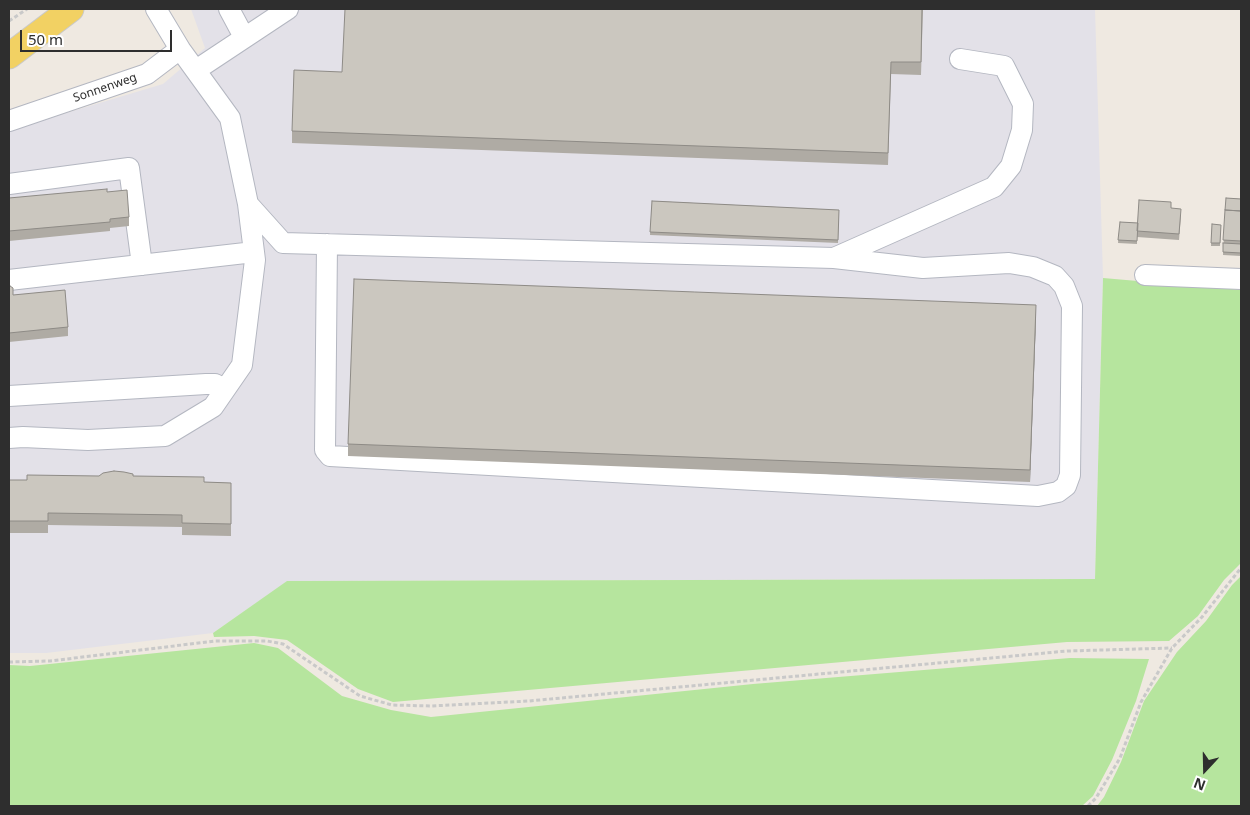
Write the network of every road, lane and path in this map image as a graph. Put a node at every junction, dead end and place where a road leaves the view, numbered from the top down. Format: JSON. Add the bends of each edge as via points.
{"nodes":[{"id":1,"x":27,"y":9,"type":"edge"},
{"id":2,"x":71,"y":9,"type":"edge"},
{"id":3,"x":156,"y":9,"type":"edge"},
{"id":4,"x":229,"y":9,"type":"edge"},
{"id":5,"x":288,"y":9,"type":"edge"},
{"id":6,"x":9,"y":21,"type":"edge"},
{"id":7,"x":244,"y":38,"type":"junction"},
{"id":8,"x":180,"y":49,"type":"junction"},
{"id":9,"x":9,"y":56,"type":"edge"},
{"id":10,"x":960,"y":59,"type":"dead end"},
{"id":11,"x":196,"y":70,"type":"junction"},
{"id":12,"x":9,"y":121,"type":"edge"},
{"id":13,"x":9,"y":184,"type":"edge"},
{"id":14,"x":248,"y":204,"type":"junction"},
{"id":15,"x":327,"y":244,"type":"junction"},
{"id":16,"x":254,"y":252,"type":"junction"},
{"id":17,"x":834,"y":258,"type":"junction"},
{"id":18,"x":142,"y":265,"type":"junction"},
{"id":19,"x":1145,"y":275,"type":"dead end"},
{"id":20,"x":1241,"y":279,"type":"edge"},
{"id":21,"x":9,"y":280,"type":"edge"},
{"id":22,"x":226,"y":389,"type":"junction"},
{"id":23,"x":9,"y":396,"type":"edge"},
{"id":24,"x":9,"y":438,"type":"edge"},
{"id":25,"x":1241,"y":568,"type":"edge"},
{"id":26,"x":1172,"y":648,"type":"junction"},
{"id":27,"x":9,"y":662,"type":"edge"},
{"id":28,"x":1088,"y":806,"type":"edge"}],
"edges":[{"from":1,"to":6,"type":"path"},
{"from":2,"to":9,"type":"main road"},
{"from":3,"to":8,"type":"street"},
{"from":4,"to":7,"type":"street"},
{"from":5,"to":7,"type":"street"},
{"from":7,"to":11,"type":"street"},
{"from":8,"to":11,"type":"street"},
{"from":8,"to":12,"type":"street","name":"Sonnenweg","via":[[147,74]]},
{"from":10,"to":17,"type":"street","via":[[1004,66],[1022,104],[1022,130],[1012,166],[994,187]]},
{"from":11,"to":14,"type":"street","via":[[230,118]]},
{"from":13,"to":18,"type":"street","via":[[129,168]]},
{"from":14,"to":15,"type":"street","via":[[283,243]]},
{"from":14,"to":16,"type":"street"},
{"from":15,"to":17,"type":"street"},
{"from":15,"to":17,"type":"street","via":[[325,450],[330,456],[1038,496],[1058,492],[1066,486],[1070,474],[1072,306],[1064,286],[1055,276],[1009,263],[923,268]]},
{"from":16,"to":18,"type":"street"},
{"from":16,"to":22,"type":"street","via":[[242,365]]},
{"from":18,"to":21,"type":"street"},
{"from":19,"to":20,"type":"street"},
{"from":22,"to":23,"type":"street","via":[[206,384]]},
{"from":22,"to":24,"type":"street","via":[[213,408],[165,436],[88,440]]},
{"from":25,"to":26,"type":"path"},
{"from":26,"to":27,"type":"path","via":[[1067,651],[529,701],[431,706],[392,705],[360,696],[283,644],[267,640],[215,641],[50,661]]},
{"from":26,"to":28,"type":"path","via":[[1141,702],[1120,758]]}]}
